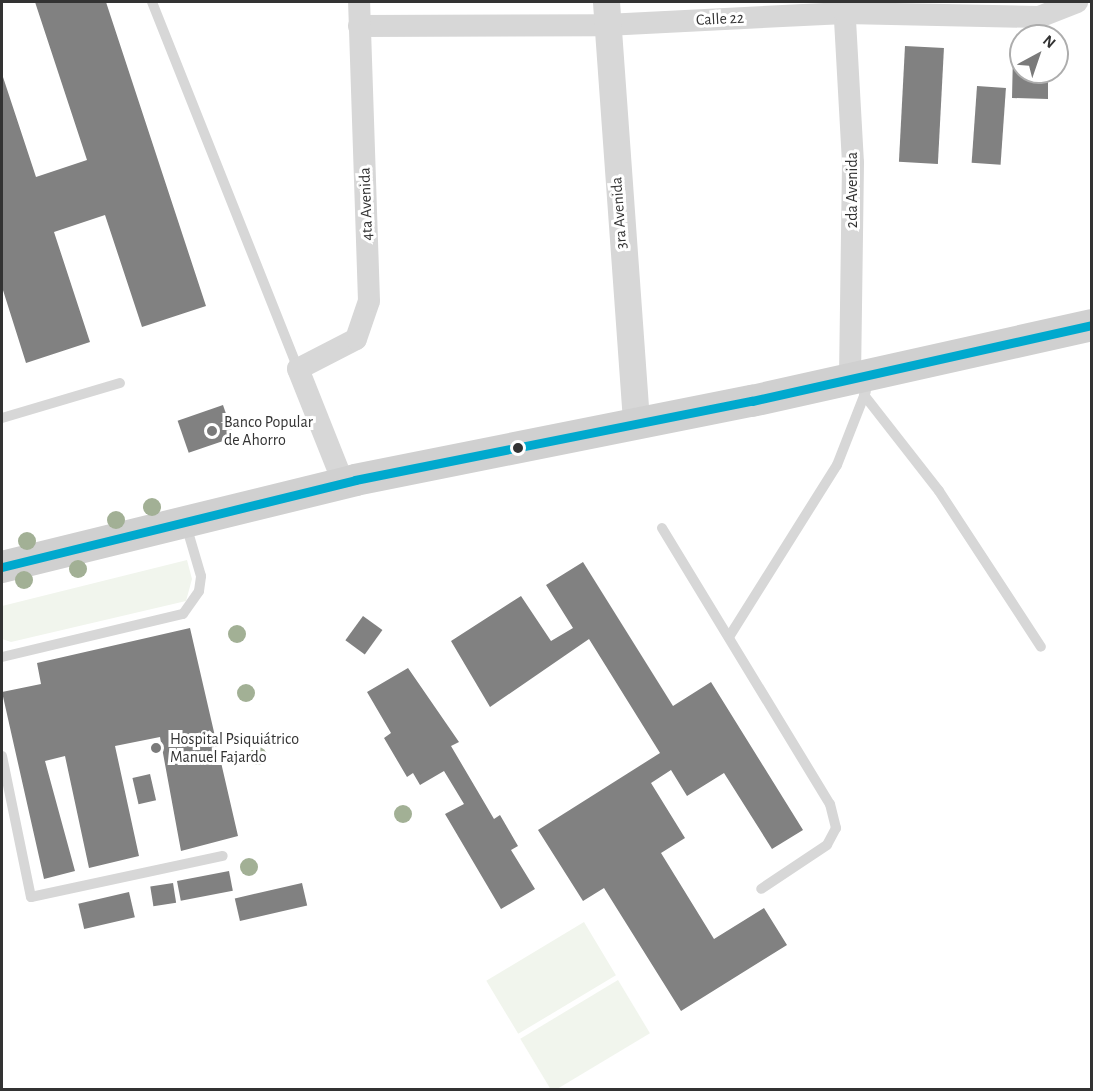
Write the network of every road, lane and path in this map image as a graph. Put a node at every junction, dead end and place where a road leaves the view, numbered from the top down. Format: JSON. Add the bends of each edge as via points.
{"nodes":[{"id":1,"x":152,"y":2,"type":"edge"},
{"id":2,"x":359,"y":2,"type":"edge"},
{"id":3,"x":1077,"y":2,"type":"edge"},
{"id":4,"x":844,"y":7,"type":"edge"},
{"id":5,"x":606,"y":13,"type":"edge"},
{"id":6,"x":359,"y":26,"type":"junction"},
{"id":7,"x":1092,"y":325,"type":"edge"},
{"id":8,"x":298,"y":369,"type":"junction"},
{"id":9,"x":120,"y":383,"type":"dead end"},
{"id":10,"x":862,"y":383,"type":"junction"},
{"id":11,"x":2,"y":418,"type":"edge"},
{"id":12,"x":636,"y":424,"type":"junction"},
{"id":13,"x":343,"y":482,"type":"junction"},
{"id":14,"x":185,"y":522,"type":"junction"},
{"id":15,"x":662,"y":528,"type":"dead end"},
{"id":16,"x":2,"y":567,"type":"edge"},
{"id":17,"x":729,"y":637,"type":"junction"},
{"id":18,"x":1041,"y":647,"type":"dead end"},
{"id":19,"x":2,"y":657,"type":"edge"},
{"id":20,"x":2,"y":756,"type":"edge"},
{"id":21,"x":223,"y":856,"type":"dead end"},
{"id":22,"x":761,"y":889,"type":"dead end"}],
"edges":[{"from":1,"to":8,"type":"lane"},
{"from":2,"to":6,"type":"street","name":"4ta Avenida"},
{"from":3,"to":4,"type":"street","name":"Calle 22","via":[[1039,17]]},
{"from":4,"to":5,"type":"street","name":"Calle 22"},
{"from":4,"to":10,"type":"street","name":"2da Avenida"},
{"from":5,"to":6,"type":"street","name":"Calle 22"},
{"from":5,"to":12,"type":"street","name":"3ra Avenida"},
{"from":6,"to":8,"type":"street","name":"4ta Avenida","via":[[369,301],[356,339]]},
{"from":7,"to":10,"type":"main road"},
{"from":8,"to":13,"type":"street"},
{"from":9,"to":11,"type":"lane"},
{"from":10,"to":12,"type":"main road"},
{"from":10,"to":17,"type":"lane","via":[[837,465]]},
{"from":10,"to":18,"type":"lane","via":[[939,491]]},
{"from":12,"to":13,"type":"main road"},
{"from":13,"to":14,"type":"main road"},
{"from":14,"to":16,"type":"main road"},
{"from":14,"to":19,"type":"lane","via":[[201,576],[197,596],[183,614]]},
{"from":15,"to":17,"type":"lane"},
{"from":17,"to":22,"type":"lane","via":[[830,804],[836,828],[827,845]]},
{"from":20,"to":21,"type":"lane","via":[[31,897]]}]}
